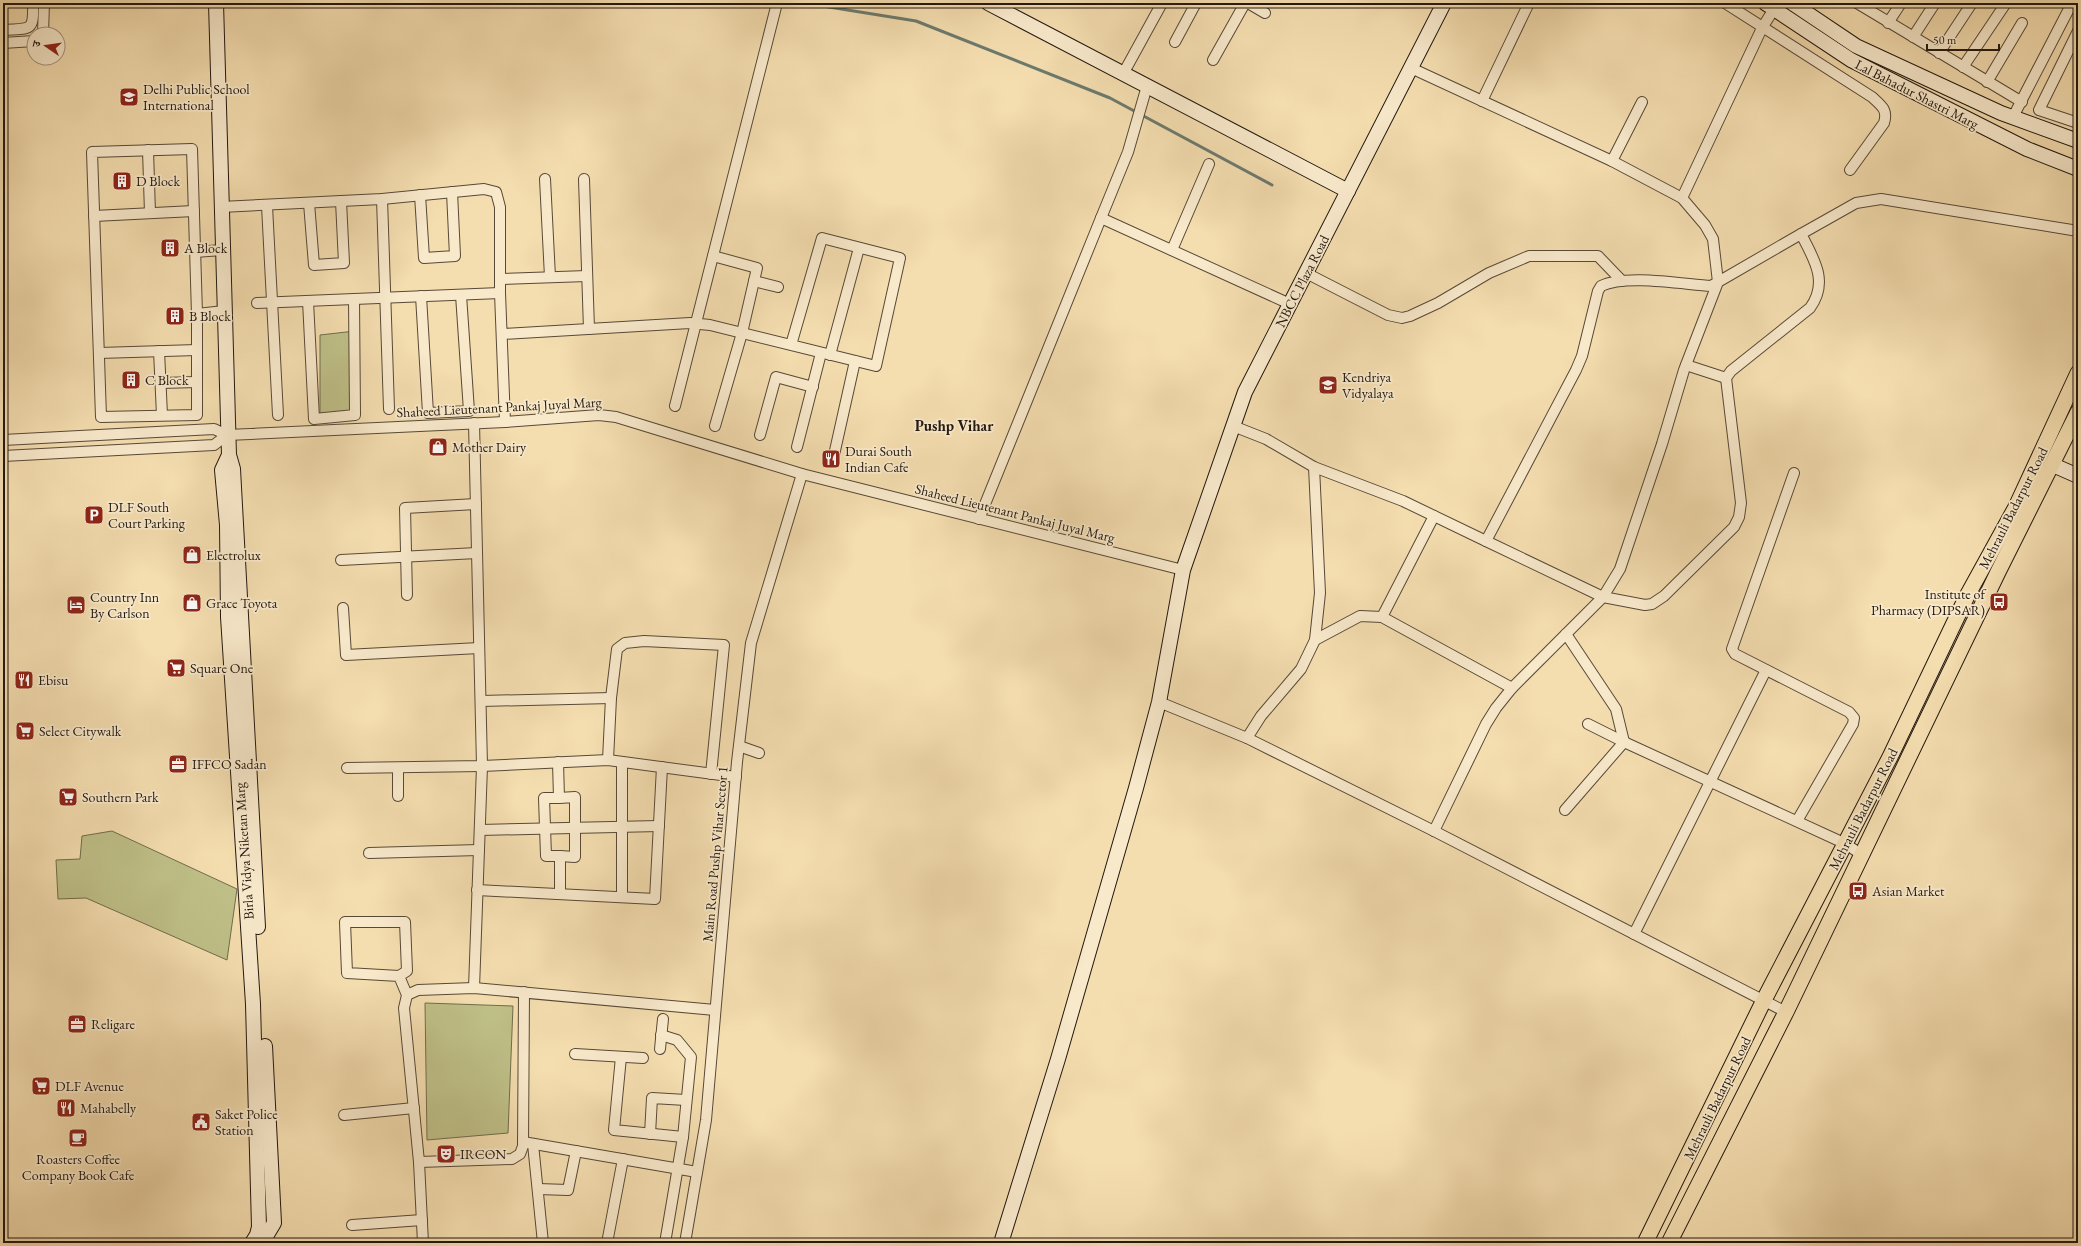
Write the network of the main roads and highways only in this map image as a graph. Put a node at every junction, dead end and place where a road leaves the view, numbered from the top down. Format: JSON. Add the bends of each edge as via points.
{"nodes":[{"id":1,"x":2078,"y":373,"type":"edge"},
{"id":2,"x":2078,"y":412,"type":"edge"},
{"id":3,"x":1645,"y":1243,"type":"edge"},
{"id":4,"x":1669,"y":1243,"type":"edge"}],
"edges":[{"from":1,"to":3,"type":"main road","name":"Mehrauli Badarpur Road","via":[[2016,507],[1967,596],[1846,844],[1764,1000]]},
{"from":2,"to":4,"type":"main road","name":"Mehrauli Badarpur Road","via":[[1786,1012]]}]}
